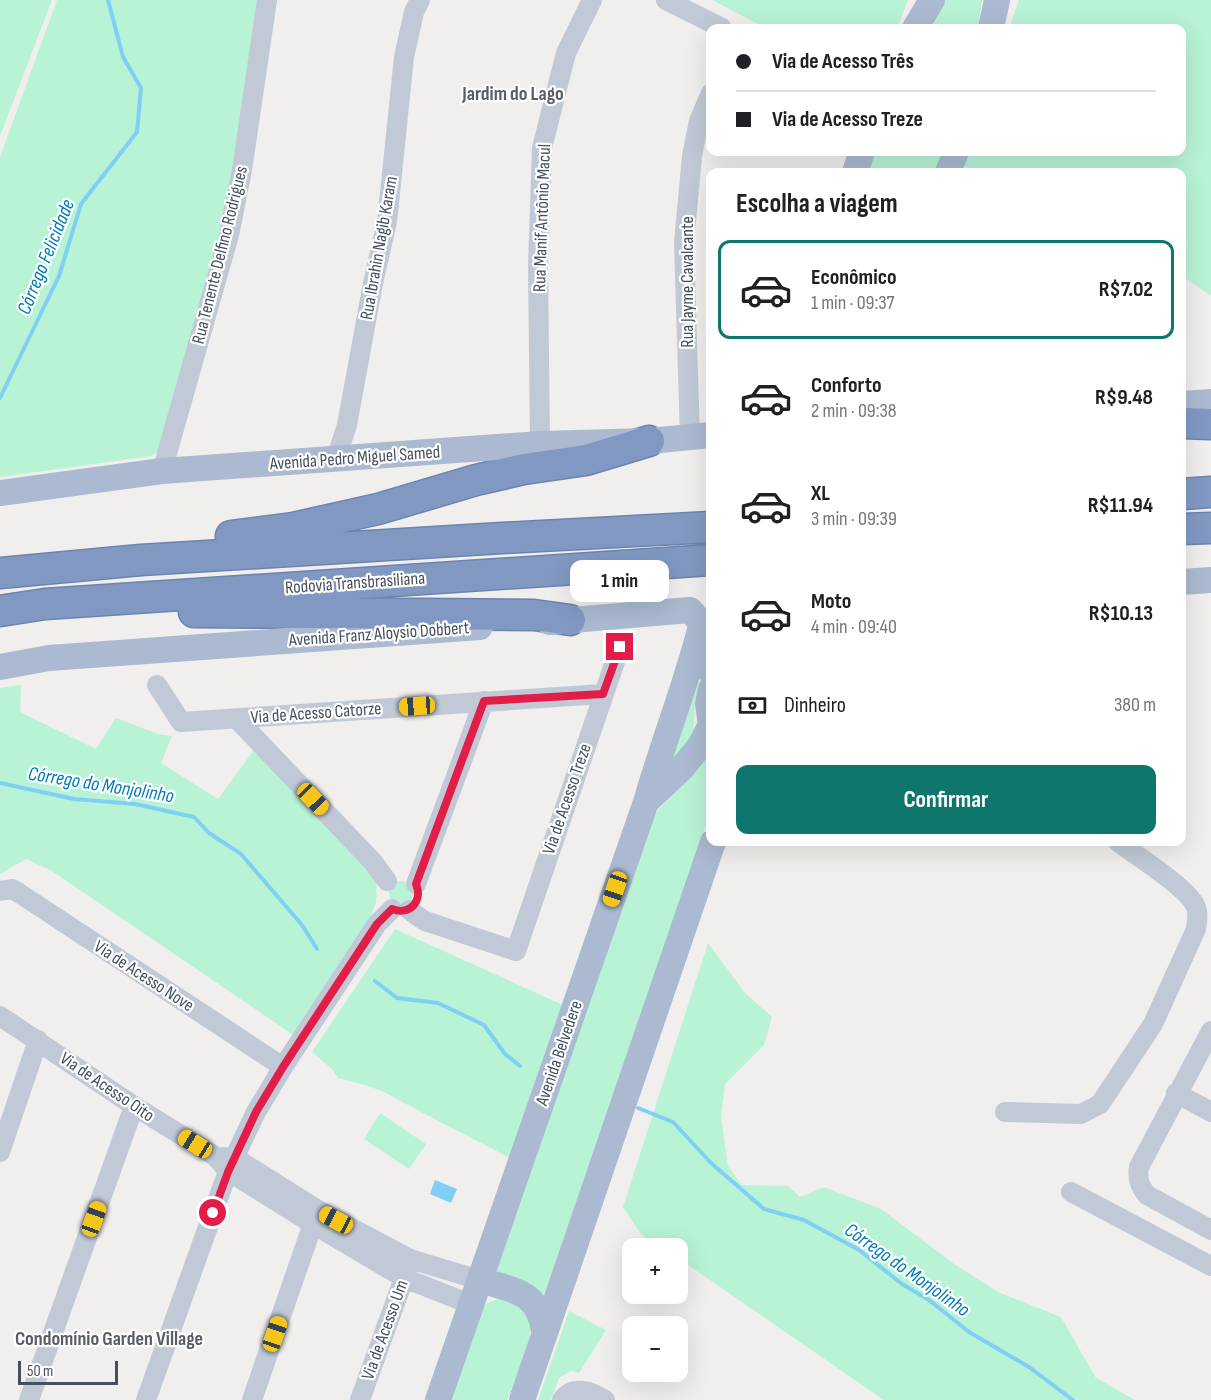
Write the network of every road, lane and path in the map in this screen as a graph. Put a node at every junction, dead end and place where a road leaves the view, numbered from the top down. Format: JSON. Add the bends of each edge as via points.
{"nodes":[{"id":1,"x":267,"y":0,"type":"edge"},
{"id":2,"x":420,"y":0,"type":"edge"},
{"id":3,"x":592,"y":0,"type":"edge"},
{"id":4,"x":666,"y":0,"type":"edge"},
{"id":5,"x":932,"y":0,"type":"edge"},
{"id":6,"x":997,"y":0,"type":"edge"},
{"id":7,"x":714,"y":24,"type":"edge"},
{"id":8,"x":917,"y":24,"type":"edge"},
{"id":9,"x":992,"y":24,"type":"edge"},
{"id":10,"x":706,"y":105,"type":"edge"},
{"id":11,"x":1211,"y":402,"type":"edge"},
{"id":12,"x":1186,"y":404,"type":"edge"},
{"id":13,"x":1186,"y":423,"type":"edge"},
{"id":14,"x":1211,"y":424,"type":"edge"},
{"id":15,"x":700,"y":437,"type":"edge"},
{"id":16,"x":649,"y":441,"type":"junction"},
{"id":17,"x":540,"y":444,"type":"junction"},
{"id":18,"x":336,"y":459,"type":"junction"},
{"id":19,"x":162,"y":471,"type":"junction"},
{"id":20,"x":1211,"y":492,"type":"edge"},
{"id":21,"x":0,"y":493,"type":"edge"},
{"id":22,"x":1186,"y":494,"type":"edge"},
{"id":23,"x":706,"y":527,"type":"edge"},
{"id":24,"x":1211,"y":528,"type":"edge"},
{"id":25,"x":1186,"y":529,"type":"edge"},
{"id":26,"x":706,"y":560,"type":"edge"},
{"id":27,"x":14,"y":572,"type":"edge"},
{"id":28,"x":1211,"y":580,"type":"edge"},
{"id":29,"x":1186,"y":582,"type":"edge"},
{"id":30,"x":45,"y":604,"type":"junction"},
{"id":31,"x":0,"y":611,"type":"edge"},
{"id":32,"x":570,"y":620,"type":"junction"},
{"id":33,"x":702,"y":622,"type":"junction"},
{"id":34,"x":706,"y":638,"type":"edge"},
{"id":35,"x":620,"y":647,"type":"dead end"},
{"id":36,"x":0,"y":666,"type":"edge"},
{"id":37,"x":157,"y":685,"type":"dead end"},
{"id":38,"x":603,"y":694,"type":"junction"},
{"id":39,"x":484,"y":701,"type":"junction"},
{"id":40,"x":237,"y":719,"type":"junction"},
{"id":41,"x":706,"y":735,"type":"edge"},
{"id":42,"x":646,"y":802,"type":"junction"},
{"id":43,"x":712,"y":846,"type":"edge"},
{"id":44,"x":1123,"y":846,"type":"edge"},
{"id":45,"x":2,"y":890,"type":"edge"},
{"id":46,"x":401,"y":893,"type":"junction"},
{"id":47,"x":0,"y":1016,"type":"edge"},
{"id":48,"x":1211,"y":1031,"type":"edge"},
{"id":49,"x":38,"y":1040,"type":"junction"},
{"id":50,"x":283,"y":1067,"type":"junction"},
{"id":51,"x":1176,"y":1094,"type":"junction"},
{"id":52,"x":134,"y":1106,"type":"junction"},
{"id":53,"x":1005,"y":1112,"type":"dead end"},
{"id":54,"x":1211,"y":1112,"type":"edge"},
{"id":55,"x":0,"y":1152,"type":"edge"},
{"id":56,"x":232,"y":1165,"type":"junction"},
{"id":57,"x":1071,"y":1192,"type":"dead end"},
{"id":58,"x":315,"y":1217,"type":"junction"},
{"id":59,"x":1211,"y":1230,"type":"edge"},
{"id":60,"x":410,"y":1259,"type":"junction"},
{"id":61,"x":1211,"y":1266,"type":"edge"},
{"id":62,"x":450,"y":1270,"type":"junction"},
{"id":63,"x":404,"y":1278,"type":"junction"},
{"id":64,"x":480,"y":1280,"type":"junction"},
{"id":65,"x":443,"y":1293,"type":"junction"},
{"id":66,"x":470,"y":1304,"type":"junction"},
{"id":67,"x":544,"y":1331,"type":"junction"},
{"id":68,"x":570,"y":1395,"type":"edge"},
{"id":69,"x":29,"y":1400,"type":"edge"},
{"id":70,"x":146,"y":1400,"type":"edge"},
{"id":71,"x":252,"y":1400,"type":"edge"},
{"id":72,"x":360,"y":1400,"type":"edge"},
{"id":73,"x":438,"y":1400,"type":"edge"},
{"id":74,"x":522,"y":1400,"type":"edge"},
{"id":75,"x":605,"y":1400,"type":"edge"}],
"edges":[{"from":1,"to":19,"type":"street","name":"Rua Tenente Delfino Rodrigues","via":[[229,236]]},
{"from":2,"to":18,"type":"street","name":"Rua Ibrahin Nagib Karam","via":[[404,57],[387,222],[347,425]]},
{"from":3,"to":17,"type":"street","name":"Rua Manif Antônio Macul","via":[[566,53],[542,148],[538,266]]},
{"from":4,"to":7,"type":"street"},
{"from":5,"to":8,"type":"main road"},
{"from":6,"to":9,"type":"main road"},
{"from":10,"to":15,"type":"street","name":"Rua Jayme Cavalcante","via":[[692,156],[684,243]]},
{"from":11,"to":12,"type":"main road"},
{"from":13,"to":14,"type":"highway"},
{"from":15,"to":16,"type":"main road","name":"Avenida Pedro Miguel Samed"},
{"from":16,"to":17,"type":"main road","name":"Avenida Pedro Miguel Samed"},
{"from":16,"to":27,"type":"highway","via":[[586,460],[524,469],[293,528],[70,556]]},
{"from":17,"to":18,"type":"main road","name":"Avenida Pedro Miguel Samed"},
{"from":18,"to":19,"type":"main road","name":"Avenida Pedro Miguel Samed"},
{"from":19,"to":21,"type":"main road","name":"Avenida Pedro Miguel Samed"},
{"from":20,"to":22,"type":"highway"},
{"from":23,"to":27,"type":"highway","name":"Rodovia Transbrasiliana","via":[[152,559]]},
{"from":24,"to":25,"type":"highway"},
{"from":26,"to":30,"type":"highway","name":"Rodovia Transbrasiliana"},
{"from":28,"to":29,"type":"main road"},
{"from":30,"to":31,"type":"highway","name":"Rodovia Transbrasiliana"},
{"from":30,"to":32,"type":"highway","via":[[91,612],[534,615]]},
{"from":32,"to":33,"type":"main road","name":"Avenida Franz Aloysio Dobbert","via":[[690,610]]},
{"from":32,"to":36,"type":"main road","name":"Avenida Franz Aloysio Dobbert","via":[[49,658]]},
{"from":33,"to":34,"type":"main road"},
{"from":33,"to":42,"type":"main road"},
{"from":35,"to":38,"type":"street","name":"Via de Acesso Treze"},
{"from":37,"to":40,"type":"street","name":"Via de Acesso Catorze","via":[[181,722]]},
{"from":38,"to":39,"type":"street","name":"Via de Acesso Catorze"},
{"from":38,"to":46,"type":"street","name":"Via de Acesso Treze","via":[[516,951],[425,921]]},
{"from":39,"to":40,"type":"street","name":"Via de Acesso Catorze"},
{"from":39,"to":46,"type":"street","via":[[424,862]]},
{"from":40,"to":46,"type":"street"},
{"from":41,"to":42,"type":"main road","name":"Avenida Belvedere","via":[[682,768]]},
{"from":42,"to":64,"type":"main road","name":"Avenida Belvedere"},
{"from":43,"to":67,"type":"main road"},
{"from":44,"to":53,"type":"street","via":[[1182,889],[1195,906],[1196,929],[1153,1024],[1100,1104],[1081,1114]]},
{"from":45,"to":50,"type":"street","name":"Via de Acesso Nove","via":[[20,893]]},
{"from":46,"to":50,"type":"street"},
{"from":47,"to":49,"type":"street","name":"Via de Acesso Oito"},
{"from":48,"to":51,"type":"street"},
{"from":49,"to":52,"type":"street","name":"Via de Acesso Oito"},
{"from":49,"to":55,"type":"street"},
{"from":50,"to":56,"type":"street","via":[[256,1112]]},
{"from":51,"to":54,"type":"street"},
{"from":51,"to":59,"type":"street","via":[[1137,1176],[1141,1188],[1155,1200]]},
{"from":52,"to":56,"type":"street","name":"Via de Acesso Oito"},
{"from":52,"to":69,"type":"street"},
{"from":56,"to":58,"type":"street","name":"Via de Acesso Oito"},
{"from":56,"to":70,"type":"street"},
{"from":57,"to":61,"type":"street"},
{"from":58,"to":60,"type":"street"},
{"from":58,"to":63,"type":"street"},
{"from":58,"to":71,"type":"street"},
{"from":60,"to":62,"type":"street"},
{"from":60,"to":63,"type":"street","name":"Via de Acesso Um"},
{"from":62,"to":64,"type":"street"},
{"from":62,"to":65,"type":"street"},
{"from":63,"to":65,"type":"street"},
{"from":63,"to":72,"type":"street","name":"Via de Acesso Um"},
{"from":64,"to":66,"type":"main road","name":"Avenida Belvedere"},
{"from":64,"to":67,"type":"main road","via":[[526,1296],[536,1306]]},
{"from":65,"to":66,"type":"street"},
{"from":66,"to":73,"type":"main road","name":"Avenida Belvedere"},
{"from":67,"to":74,"type":"main road"},
{"from":68,"to":75,"type":"street","via":[[596,1394]]}]}
